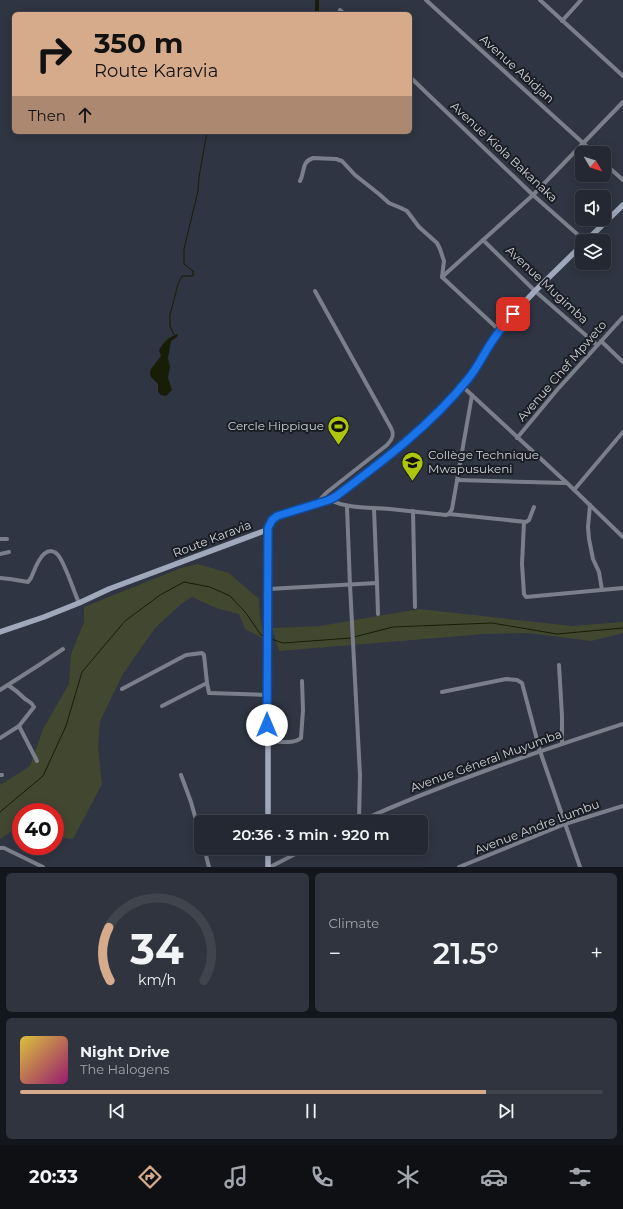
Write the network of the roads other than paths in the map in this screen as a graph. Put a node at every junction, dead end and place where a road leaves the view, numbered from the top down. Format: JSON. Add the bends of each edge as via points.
{"nodes":[{"id":1,"x":426,"y":0,"type":"edge"},
{"id":2,"x":540,"y":0,"type":"edge"},
{"id":3,"x":581,"y":0,"type":"edge"},
{"id":4,"x":562,"y":20,"type":"junction"},
{"id":5,"x":623,"y":76,"type":"edge"},
{"id":6,"x":412,"y":79,"type":"edge"},
{"id":7,"x":623,"y":102,"type":"edge"},
{"id":8,"x":584,"y":144,"type":"junction"},
{"id":9,"x":611,"y":169,"type":"edge"},
{"id":10,"x":623,"y":180,"type":"edge"},
{"id":11,"x":300,"y":181,"type":"dead end"},
{"id":12,"x":533,"y":195,"type":"junction"},
{"id":13,"x":623,"y":205,"type":"edge"},
{"id":14,"x":578,"y":234,"type":"edge"},
{"id":15,"x":593,"y":234,"type":"edge"},
{"id":16,"x":483,"y":240,"type":"junction"},
{"id":17,"x":575,"y":252,"type":"edge"},
{"id":18,"x":442,"y":277,"type":"junction"},
{"id":19,"x":315,"y":291,"type":"dead end"},
{"id":20,"x":535,"y":291,"type":"junction"},
{"id":21,"x":623,"y":317,"type":"edge"},
{"id":22,"x":499,"y":330,"type":"junction"},
{"id":23,"x":601,"y":341,"type":"junction"},
{"id":24,"x":597,"y":345,"type":"junction"},
{"id":25,"x":623,"y":362,"type":"edge"},
{"id":26,"x":462,"y":386,"type":"junction"},
{"id":27,"x":472,"y":395,"type":"junction"},
{"id":28,"x":623,"y":432,"type":"edge"},
{"id":29,"x":517,"y":438,"type":"junction"},
{"id":30,"x":457,"y":480,"type":"junction"},
{"id":31,"x":567,"y":483,"type":"junction"},
{"id":32,"x":574,"y":490,"type":"junction"},
{"id":33,"x":329,"y":500,"type":"junction"},
{"id":34,"x":316,"y":504,"type":"junction"},
{"id":35,"x":590,"y":505,"type":"junction"},
{"id":36,"x":347,"y":507,"type":"junction"},
{"id":37,"x":534,"y":507,"type":"dead end"},
{"id":38,"x":374,"y":509,"type":"junction"},
{"id":39,"x":413,"y":511,"type":"junction"},
{"id":40,"x":449,"y":514,"type":"junction"},
{"id":41,"x":524,"y":522,"type":"junction"},
{"id":42,"x":268,"y":528,"type":"junction"},
{"id":43,"x":260,"y":533,"type":"junction"},
{"id":44,"x":268,"y":537,"type":"junction"},
{"id":45,"x":623,"y":537,"type":"edge"},
{"id":46,"x":0,"y":539,"type":"edge"},
{"id":47,"x":7,"y":539,"type":"dead end"},
{"id":48,"x":9,"y":552,"type":"dead end"},
{"id":49,"x":0,"y":554,"type":"edge"},
{"id":50,"x":0,"y":578,"type":"edge"},
{"id":51,"x":378,"y":583,"type":"junction"},
{"id":52,"x":350,"y":584,"type":"junction"},
{"id":53,"x":623,"y":588,"type":"edge"},
{"id":54,"x":268,"y":589,"type":"junction"},
{"id":55,"x":602,"y":590,"type":"junction"},
{"id":56,"x":79,"y":604,"type":"junction"},
{"id":57,"x":415,"y":607,"type":"dead end"},
{"id":58,"x":378,"y":614,"type":"dead end"},
{"id":59,"x":0,"y":632,"type":"edge"},
{"id":60,"x":63,"y":649,"type":"dead end"},
{"id":61,"x":559,"y":665,"type":"dead end"},
{"id":62,"x":302,"y":681,"type":"dead end"},
{"id":63,"x":206,"y":684,"type":"junction"},
{"id":64,"x":8,"y":685,"type":"junction"},
{"id":65,"x":122,"y":689,"type":"dead end"},
{"id":66,"x":0,"y":690,"type":"edge"},
{"id":67,"x":442,"y":692,"type":"dead end"},
{"id":68,"x":268,"y":695,"type":"junction"},
{"id":69,"x":162,"y":706,"type":"dead end"},
{"id":70,"x":623,"y":724,"type":"edge"},
{"id":71,"x":19,"y":726,"type":"junction"},
{"id":72,"x":0,"y":738,"type":"edge"},
{"id":73,"x":267,"y":740,"type":"junction"},
{"id":74,"x":562,"y":744,"type":"junction"},
{"id":75,"x":540,"y":751,"type":"junction"},
{"id":76,"x":37,"y":761,"type":"dead end"},
{"id":77,"x":181,"y":775,"type":"dead end"},
{"id":78,"x":623,"y":806,"type":"edge"},
{"id":79,"x":195,"y":815,"type":"edge"},
{"id":80,"x":268,"y":815,"type":"edge"},
{"id":81,"x":358,"y":815,"type":"edge"},
{"id":82,"x":375,"y":815,"type":"edge"},
{"id":83,"x":565,"y":824,"type":"junction"},
{"id":84,"x":0,"y":848,"type":"edge"},
{"id":85,"x":206,"y":855,"type":"edge"},
{"id":86,"x":268,"y":855,"type":"edge"},
{"id":87,"x":293,"y":855,"type":"edge"},
{"id":88,"x":43,"y":867,"type":"edge"},
{"id":89,"x":209,"y":867,"type":"edge"},
{"id":90,"x":269,"y":867,"type":"edge"},
{"id":91,"x":459,"y":867,"type":"edge"},
{"id":92,"x":580,"y":867,"type":"edge"}],
"edges":[{"from":1,"to":8,"type":"street","name":"Avenue Abidjan"},
{"from":2,"to":4,"type":"street"},
{"from":3,"to":4,"type":"street"},
{"from":4,"to":5,"type":"street"},
{"from":6,"to":12,"type":"street","name":"Avenue Kiola Bakanaka"},
{"from":7,"to":8,"type":"street"},
{"from":8,"to":12,"type":"street"},
{"from":9,"to":10,"type":"street"},
{"from":11,"to":18,"type":"street","via":[[304,165],[310,158],[342,161],[388,203],[407,211],[419,227],[437,243],[443,257]]},
{"from":12,"to":14,"type":"street","name":"Avenue Kiola Bakanaka"},
{"from":12,"to":16,"type":"street"},
{"from":13,"to":15,"type":"street"},
{"from":16,"to":18,"type":"street"},
{"from":16,"to":20,"type":"street","name":"Avenue Mugimba"},
{"from":17,"to":20,"type":"street","name":"Route Karavia"},
{"from":18,"to":22,"type":"street"},
{"from":19,"to":34,"type":"street","via":[[393,434],[387,445],[326,493]]},
{"from":20,"to":22,"type":"street","name":"Route Karavia"},
{"from":20,"to":24,"type":"street","name":"Avenue Mugimba"},
{"from":21,"to":23,"type":"street","name":"Avenue Chef Mpweto"},
{"from":22,"to":26,"type":"street","name":"Route Karavia"},
{"from":23,"to":24,"type":"street","name":"Avenue Chef Mpweto"},
{"from":23,"to":25,"type":"street"},
{"from":24,"to":29,"type":"street","name":"Avenue Chef Mpweto"},
{"from":26,"to":27,"type":"street"},
{"from":26,"to":33,"type":"street","name":"Route Karavia","via":[[408,441]]},
{"from":27,"to":29,"type":"street"},
{"from":27,"to":30,"type":"street"},
{"from":28,"to":32,"type":"street"},
{"from":29,"to":31,"type":"street"},
{"from":30,"to":31,"type":"street"},
{"from":30,"to":40,"type":"street"},
{"from":31,"to":32,"type":"street"},
{"from":32,"to":35,"type":"street"},
{"from":33,"to":34,"type":"street","name":"Route Karavia"},
{"from":33,"to":36,"type":"street"},
{"from":34,"to":42,"type":"street","name":"Route Karavia","via":[[274,518]]},
{"from":35,"to":45,"type":"street"},
{"from":35,"to":55,"type":"street","via":[[589,539]]},
{"from":36,"to":38,"type":"street"},
{"from":36,"to":52,"type":"street"},
{"from":37,"to":41,"type":"street","via":[[528,522]]},
{"from":38,"to":39,"type":"street"},
{"from":38,"to":51,"type":"street"},
{"from":39,"to":40,"type":"street"},
{"from":39,"to":57,"type":"street"},
{"from":40,"to":41,"type":"street"},
{"from":41,"to":55,"type":"street","via":[[522,564],[525,596]]},
{"from":42,"to":43,"type":"street","name":"Route Karavia"},
{"from":42,"to":44,"type":"street"},
{"from":43,"to":44,"type":"street"},
{"from":43,"to":56,"type":"street","name":"Route Karavia","via":[[116,586]]},
{"from":44,"to":54,"type":"street"},
{"from":46,"to":47,"type":"street"},
{"from":48,"to":49,"type":"street"},
{"from":50,"to":56,"type":"street","via":[[28,582],[43,554],[52,551],[62,560]]},
{"from":51,"to":52,"type":"street"},
{"from":51,"to":58,"type":"street"},
{"from":52,"to":54,"type":"street"},
{"from":52,"to":81,"type":"street","via":[[360,775]]},
{"from":53,"to":55,"type":"street"},
{"from":54,"to":68,"type":"street"},
{"from":56,"to":59,"type":"street","name":"Route Karavia"},
{"from":60,"to":64,"type":"street"},
{"from":61,"to":74,"type":"street"},
{"from":62,"to":73,"type":"street","via":[[301,738],[293,742]]},
{"from":63,"to":65,"type":"street","via":[[204,654],[201,653],[186,655]]},
{"from":63,"to":68,"type":"street","via":[[210,693]]},
{"from":63,"to":69,"type":"street"},
{"from":64,"to":66,"type":"street"},
{"from":64,"to":71,"type":"street","via":[[34,707]]},
{"from":67,"to":75,"type":"street","via":[[506,679],[518,680],[523,685]]},
{"from":68,"to":73,"type":"street"},
{"from":70,"to":74,"type":"street","name":"Avenue Géneral Muyumba"},
{"from":71,"to":72,"type":"street"},
{"from":71,"to":76,"type":"street"},
{"from":73,"to":80,"type":"street"},
{"from":74,"to":75,"type":"street","name":"Avenue Géneral Muyumba"},
{"from":75,"to":82,"type":"street","name":"Avenue Géneral Muyumba"},
{"from":75,"to":83,"type":"street"},
{"from":77,"to":79,"type":"street"},
{"from":78,"to":83,"type":"street","name":"Avenue Andre Lumbu"},
{"from":83,"to":91,"type":"street","name":"Avenue Andre Lumbu"},
{"from":83,"to":92,"type":"street"},
{"from":84,"to":88,"type":"street"},
{"from":85,"to":89,"type":"street"},
{"from":86,"to":90,"type":"street"},
{"from":87,"to":90,"type":"street"}]}
